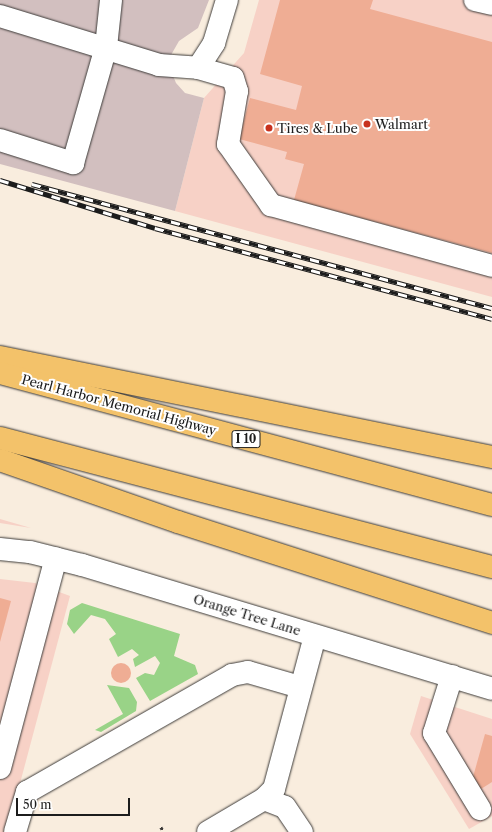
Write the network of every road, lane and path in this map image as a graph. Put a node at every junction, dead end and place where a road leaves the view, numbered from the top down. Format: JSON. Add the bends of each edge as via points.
{"nodes":[{"id":1,"x":111,"y":0,"type":"edge"},
{"id":2,"x":227,"y":0,"type":"edge"},
{"id":3,"x":475,"y":0,"type":"edge"},
{"id":4,"x":492,"y":4,"type":"edge"},
{"id":5,"x":0,"y":16,"type":"edge"},
{"id":6,"x":106,"y":47,"type":"junction"},
{"id":7,"x":198,"y":68,"type":"junction"},
{"id":8,"x":0,"y":140,"type":"edge"},
{"id":9,"x":492,"y":266,"type":"edge"},
{"id":10,"x":0,"y":356,"type":"edge"},
{"id":11,"x":0,"y":373,"type":"edge"},
{"id":12,"x":0,"y":438,"type":"edge"},
{"id":13,"x":492,"y":457,"type":"edge"},
{"id":14,"x":0,"y":460,"type":"edge"},
{"id":15,"x":492,"y":505,"type":"edge"},
{"id":16,"x":0,"y":549,"type":"edge"},
{"id":17,"x":56,"y":558,"type":"junction"},
{"id":18,"x":492,"y":567,"type":"edge"},
{"id":19,"x":492,"y":623,"type":"edge"},
{"id":20,"x":315,"y":636,"type":"junction"},
{"id":21,"x":452,"y":676,"type":"junction"},
{"id":22,"x":300,"y":687,"type":"junction"},
{"id":23,"x":492,"y":689,"type":"edge"},
{"id":24,"x":0,"y":768,"type":"edge"},
{"id":25,"x":264,"y":799,"type":"junction"},
{"id":26,"x":480,"y":810,"type":"dead end"},
{"id":27,"x":161,"y":827,"type":"dead end"},
{"id":28,"x":15,"y":832,"type":"edge"},
{"id":29,"x":164,"y":832,"type":"edge"},
{"id":30,"x":208,"y":832,"type":"edge"},
{"id":31,"x":302,"y":832,"type":"edge"}],
"edges":[{"from":1,"to":6,"type":"street"},
{"from":2,"to":7,"type":"street","via":[[214,43]]},
{"from":3,"to":4,"type":"street"},
{"from":5,"to":6,"type":"street"},
{"from":6,"to":7,"type":"street","via":[[160,65]]},
{"from":6,"to":8,"type":"street","via":[[73,163]]},
{"from":7,"to":9,"type":"street","via":[[233,78],[237,91],[228,144],[271,205]]},
{"from":10,"to":13,"type":"highway"},
{"from":11,"to":15,"type":"highway","name":"Pearl Harbor Memorial Highway","number":"I 10"},
{"from":12,"to":18,"type":"highway"},
{"from":14,"to":19,"type":"highway","via":[[178,522]]},
{"from":16,"to":17,"type":"street","name":"Orange Tree Lane"},
{"from":17,"to":20,"type":"street","name":"Orange Tree Lane"},
{"from":17,"to":24,"type":"street"},
{"from":20,"to":21,"type":"street","name":"Orange Tree Lane"},
{"from":20,"to":22,"type":"street"},
{"from":21,"to":23,"type":"street","name":"Orange Tree Lane"},
{"from":21,"to":26,"type":"street","via":[[434,733]]},
{"from":22,"to":25,"type":"street","via":[[274,789]]},
{"from":22,"to":28,"type":"street","via":[[248,672],[232,675],[27,792]]},
{"from":25,"to":30,"type":"street"},
{"from":25,"to":31,"type":"street","via":[[285,807]]},
{"from":27,"to":29,"type":"path"}]}
